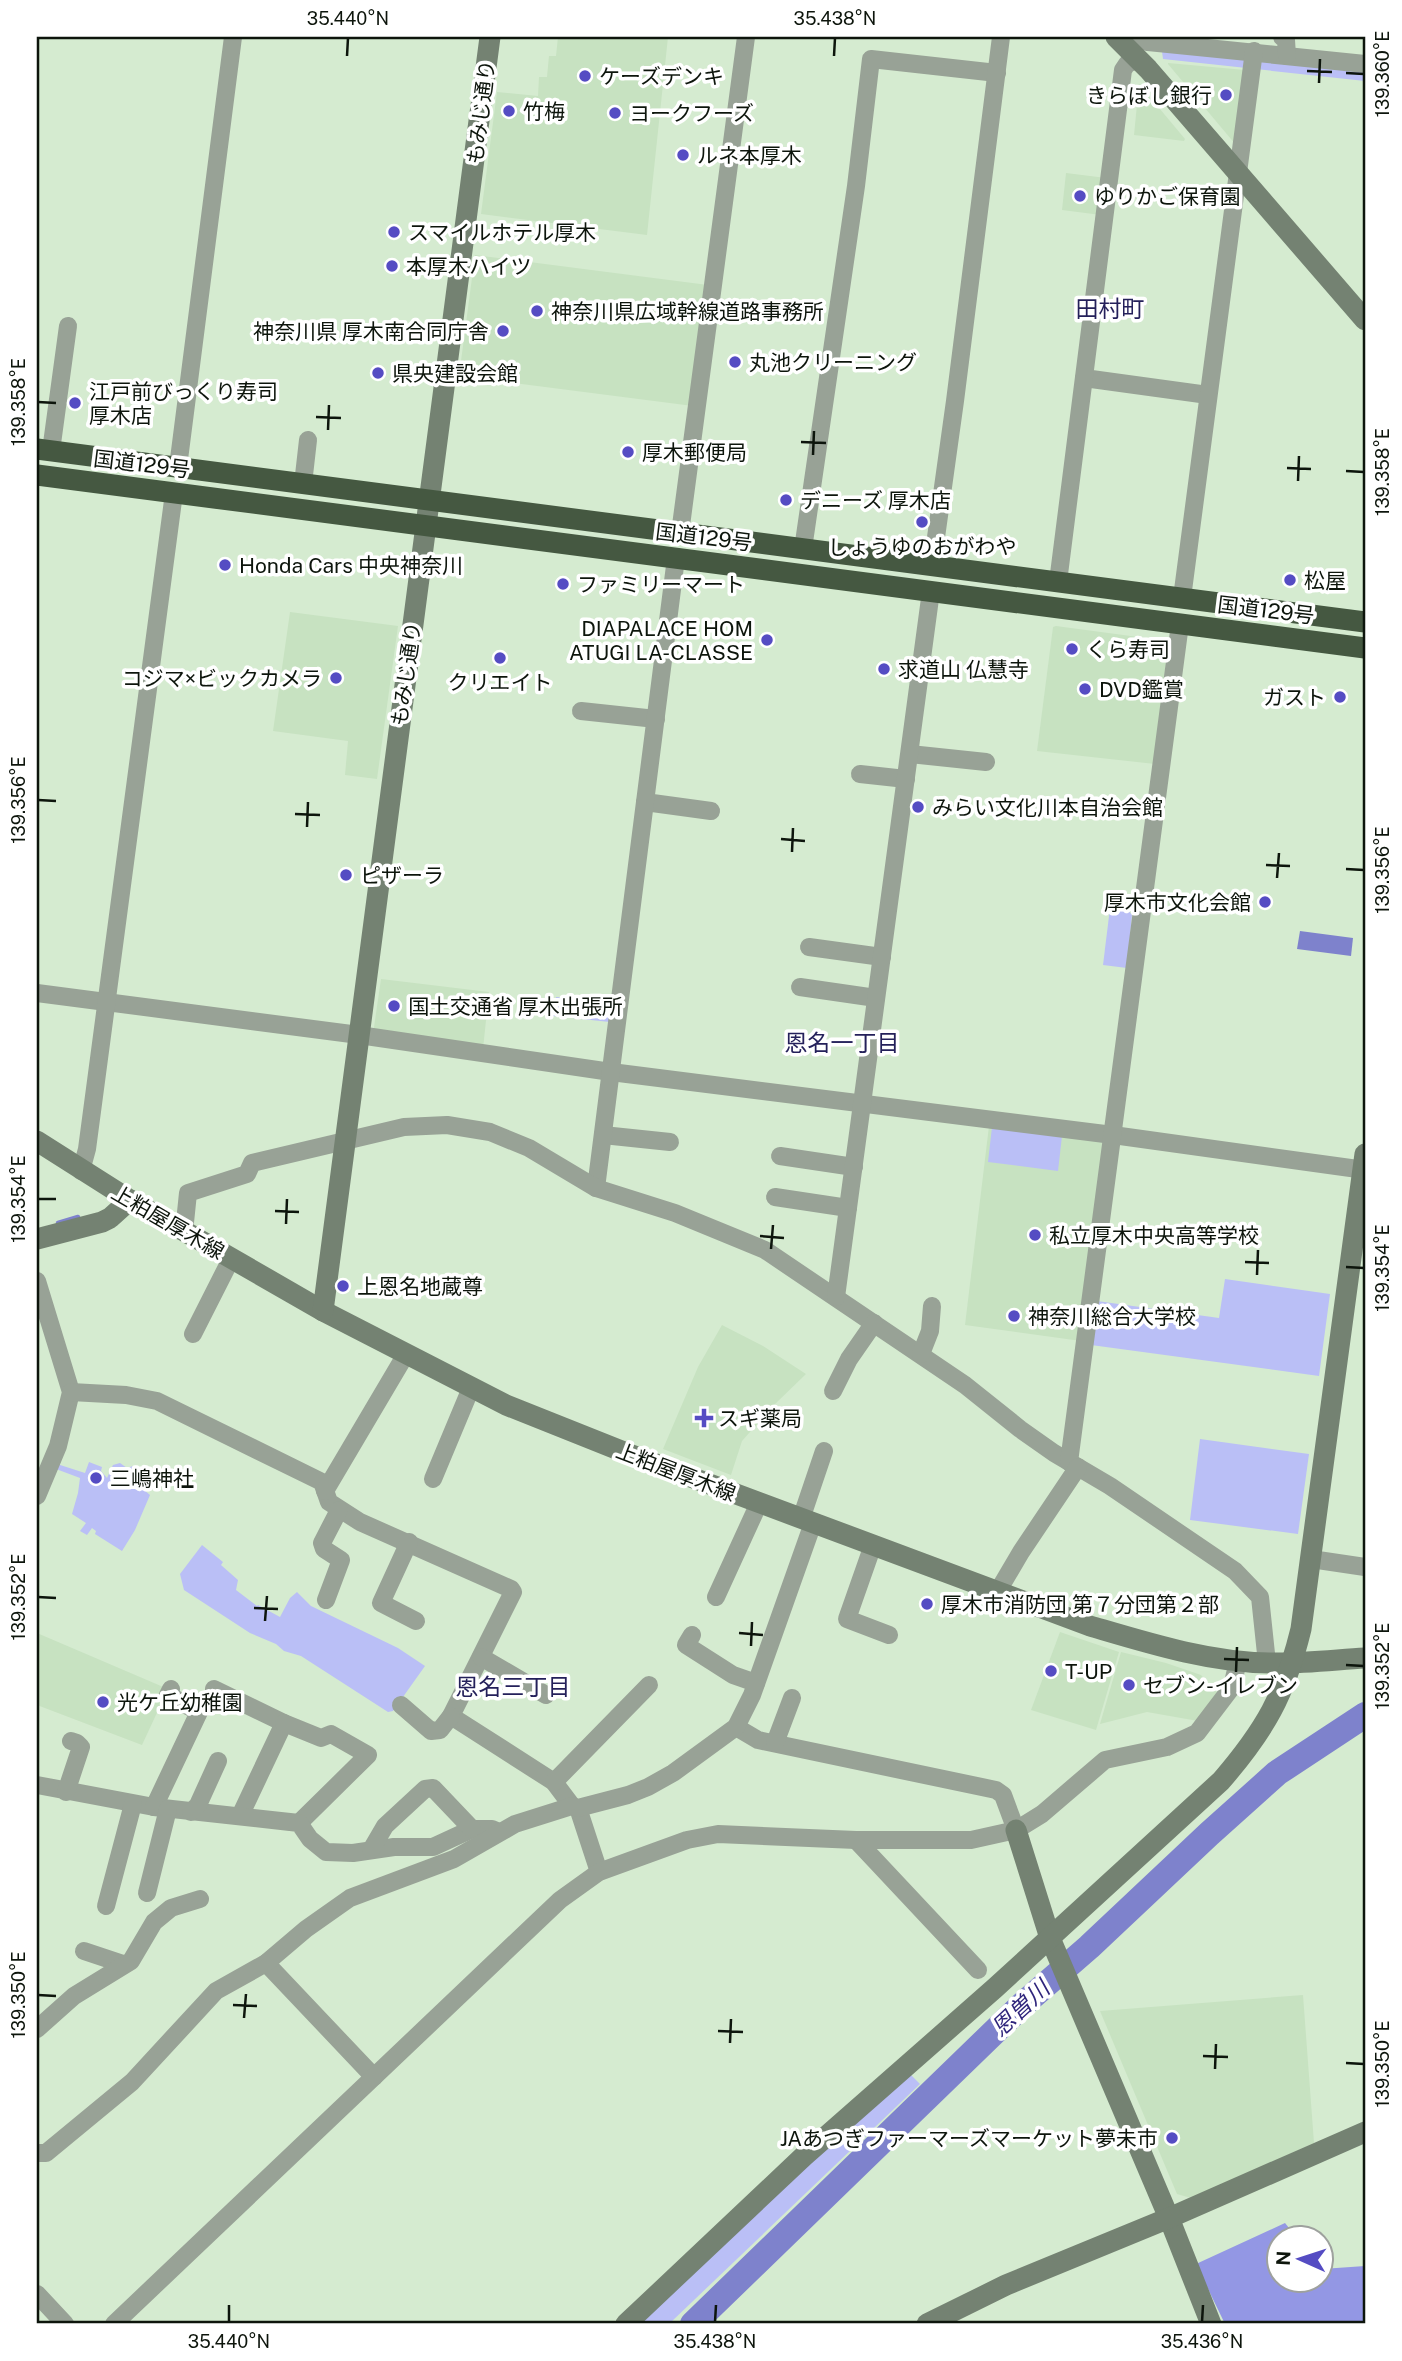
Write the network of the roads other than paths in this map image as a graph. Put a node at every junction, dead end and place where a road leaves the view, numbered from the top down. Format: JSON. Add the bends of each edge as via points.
{"nodes":[{"id":1,"x":233,"y":37,"type":"edge"},
{"id":2,"x":490,"y":37,"type":"edge"},
{"id":3,"x":746,"y":37,"type":"edge"},
{"id":4,"x":1001,"y":37,"type":"edge"},
{"id":5,"x":1116,"y":37,"type":"edge"},
{"id":6,"x":1131,"y":37,"type":"edge"},
{"id":7,"x":1282,"y":37,"type":"edge"},
{"id":8,"x":1254,"y":51,"type":"junction"},
{"id":9,"x":1287,"y":56,"type":"junction"},
{"id":10,"x":1138,"y":59,"type":"junction"},
{"id":11,"x":1365,"y":64,"type":"edge"},
{"id":12,"x":997,"y":73,"type":"junction"},
{"id":13,"x":1238,"y":172,"type":"junction"},
{"id":14,"x":1365,"y":320,"type":"edge"},
{"id":15,"x":68,"y":326,"type":"dead end"},
{"id":16,"x":1084,"y":378,"type":"junction"},
{"id":17,"x":1208,"y":395,"type":"junction"},
{"id":18,"x":309,"y":440,"type":"dead end"},
{"id":19,"x":44,"y":450,"type":"edge"},
{"id":20,"x":178,"y":467,"type":"junction"},
{"id":21,"x":37,"y":475,"type":"edge"},
{"id":22,"x":303,"y":484,"type":"junction"},
{"id":23,"x":174,"y":493,"type":"junction"},
{"id":24,"x":430,"y":500,"type":"junction"},
{"id":25,"x":427,"y":526,"type":"junction"},
{"id":26,"x":680,"y":533,"type":"junction"},
{"id":27,"x":803,"y":549,"type":"junction"},
{"id":28,"x":676,"y":558,"type":"junction"},
{"id":29,"x":932,"y":566,"type":"junction"},
{"id":30,"x":1058,"y":582,"type":"junction"},
{"id":31,"x":931,"y":591,"type":"junction"},
{"id":32,"x":1182,"y":598,"type":"junction"},
{"id":33,"x":1365,"y":622,"type":"edge"},
{"id":34,"x":1180,"y":624,"type":"junction"},
{"id":35,"x":1365,"y":648,"type":"edge"},
{"id":36,"x":581,"y":711,"type":"dead end"},
{"id":37,"x":656,"y":719,"type":"junction"},
{"id":38,"x":910,"y":754,"type":"junction"},
{"id":39,"x":986,"y":762,"type":"dead end"},
{"id":40,"x":860,"y":774,"type":"dead end"},
{"id":41,"x":906,"y":779,"type":"junction"},
{"id":42,"x":645,"y":802,"type":"junction"},
{"id":43,"x":711,"y":811,"type":"dead end"},
{"id":44,"x":809,"y":947,"type":"dead end"},
{"id":45,"x":882,"y":957,"type":"junction"},
{"id":46,"x":800,"y":988,"type":"dead end"},
{"id":47,"x":37,"y":993,"type":"edge"},
{"id":48,"x":876,"y":998,"type":"junction"},
{"id":49,"x":107,"y":1003,"type":"junction"},
{"id":50,"x":359,"y":1035,"type":"junction"},
{"id":51,"x":611,"y":1072,"type":"junction"},
{"id":52,"x":862,"y":1104,"type":"junction"},
{"id":53,"x":603,"y":1135,"type":"junction"},
{"id":54,"x":1112,"y":1135,"type":"junction"},
{"id":55,"x":344,"y":1139,"type":"junction"},
{"id":56,"x":37,"y":1141,"type":"edge"},
{"id":57,"x":670,"y":1142,"type":"dead end"},
{"id":58,"x":780,"y":1156,"type":"dead end"},
{"id":59,"x":1365,"y":1165,"type":"edge"},
{"id":60,"x":854,"y":1167,"type":"junction"},
{"id":61,"x":81,"y":1171,"type":"junction"},
{"id":62,"x":596,"y":1188,"type":"junction"},
{"id":63,"x":775,"y":1197,"type":"dead end"},
{"id":64,"x":130,"y":1200,"type":"junction"},
{"id":65,"x":848,"y":1208,"type":"junction"},
{"id":66,"x":184,"y":1232,"type":"junction"},
{"id":67,"x":37,"y":1239,"type":"edge"},
{"id":68,"x":232,"y":1259,"type":"junction"},
{"id":69,"x":37,"y":1282,"type":"edge"},
{"id":70,"x":836,"y":1297,"type":"junction"},
{"id":71,"x":932,"y":1306,"type":"dead end"},
{"id":72,"x":323,"y":1311,"type":"junction"},
{"id":73,"x":874,"y":1323,"type":"junction"},
{"id":74,"x":192,"y":1334,"type":"dead end"},
{"id":75,"x":406,"y":1354,"type":"junction"},
{"id":76,"x":921,"y":1354,"type":"junction"},
{"id":77,"x":471,"y":1388,"type":"junction"},
{"id":78,"x":833,"y":1391,"type":"dead end"},
{"id":79,"x":71,"y":1392,"type":"junction"},
{"id":80,"x":824,"y":1458,"type":"dead end"},
{"id":81,"x":1074,"y":1464,"type":"junction"},
{"id":82,"x":428,"y":1474,"type":"dead end"},
{"id":83,"x":325,"y":1491,"type":"junction"},
{"id":84,"x":37,"y":1494,"type":"edge"},
{"id":85,"x":759,"y":1503,"type":"junction"},
{"id":86,"x":340,"y":1510,"type":"junction"},
{"id":87,"x":807,"y":1521,"type":"junction"},
{"id":88,"x":409,"y":1542,"type":"junction"},
{"id":89,"x":873,"y":1545,"type":"junction"},
{"id":90,"x":1311,"y":1559,"type":"junction"},
{"id":91,"x":1365,"y":1567,"type":"edge"},
{"id":92,"x":998,"y":1591,"type":"junction"},
{"id":93,"x":716,"y":1597,"type":"dead end"},
{"id":94,"x":326,"y":1600,"type":"dead end"},
{"id":95,"x":409,"y":1621,"type":"dead end"},
{"id":96,"x":889,"y":1634,"type":"dead end"},
{"id":97,"x":685,"y":1645,"type":"dead end"},
{"id":98,"x":481,"y":1657,"type":"junction"},
{"id":99,"x":1365,"y":1658,"type":"edge"},
{"id":100,"x":1238,"y":1661,"type":"junction"},
{"id":101,"x":1292,"y":1662,"type":"junction"},
{"id":102,"x":1267,"y":1663,"type":"junction"},
{"id":103,"x":756,"y":1683,"type":"junction"},
{"id":104,"x":642,"y":1687,"type":"dead end"},
{"id":105,"x":171,"y":1689,"type":"dead end"},
{"id":106,"x":214,"y":1689,"type":"dead end"},
{"id":107,"x":546,"y":1695,"type":"dead end"},
{"id":108,"x":792,"y":1698,"type":"dead end"},
{"id":109,"x":401,"y":1705,"type":"dead end"},
{"id":110,"x":451,"y":1716,"type":"junction"},
{"id":111,"x":284,"y":1724,"type":"junction"},
{"id":112,"x":736,"y":1727,"type":"junction"},
{"id":113,"x":71,"y":1741,"type":"dead end"},
{"id":114,"x":775,"y":1743,"type":"junction"},
{"id":115,"x":218,"y":1761,"type":"dead end"},
{"id":116,"x":554,"y":1782,"type":"junction"},
{"id":117,"x":37,"y":1785,"type":"edge"},
{"id":118,"x":66,"y":1792,"type":"junction"},
{"id":119,"x":133,"y":1804,"type":"junction"},
{"id":120,"x":575,"y":1807,"type":"junction"},
{"id":121,"x":161,"y":1808,"type":"junction"},
{"id":122,"x":191,"y":1812,"type":"junction"},
{"id":123,"x":240,"y":1816,"type":"junction"},
{"id":124,"x":299,"y":1823,"type":"junction"},
{"id":125,"x":472,"y":1829,"type":"junction"},
{"id":126,"x":1016,"y":1830,"type":"junction"},
{"id":127,"x":499,"y":1832,"type":"junction"},
{"id":128,"x":856,"y":1840,"type":"junction"},
{"id":129,"x":371,"y":1850,"type":"junction"},
{"id":130,"x":598,"y":1872,"type":"junction"},
{"id":131,"x":147,"y":1881,"type":"dead end"},
{"id":132,"x":106,"y":1896,"type":"dead end"},
{"id":133,"x":200,"y":1899,"type":"dead end"},
{"id":134,"x":1053,"y":1944,"type":"junction"},
{"id":135,"x":84,"y":1951,"type":"dead end"},
{"id":136,"x":266,"y":1963,"type":"junction"},
{"id":137,"x":123,"y":1964,"type":"junction"},
{"id":138,"x":978,"y":1970,"type":"dead end"},
{"id":139,"x":37,"y":2006,"type":"edge"},
{"id":140,"x":53,"y":2015,"type":"junction"},
{"id":141,"x":37,"y":2029,"type":"edge"},
{"id":142,"x":374,"y":2077,"type":"junction"},
{"id":143,"x":1365,"y":2132,"type":"edge"},
{"id":144,"x":40,"y":2155,"type":"edge"},
{"id":145,"x":1169,"y":2218,"type":"junction"},
{"id":146,"x":37,"y":2294,"type":"edge"},
{"id":147,"x":65,"y":2324,"type":"edge"},
{"id":148,"x":114,"y":2324,"type":"edge"},
{"id":149,"x":626,"y":2324,"type":"edge"},
{"id":150,"x":927,"y":2324,"type":"edge"},
{"id":151,"x":1211,"y":2324,"type":"edge"}],
"edges":[{"from":1,"to":20,"type":"street"},
{"from":2,"to":24,"type":"street","name":"もみじ通り"},
{"from":3,"to":26,"type":"street"},
{"from":4,"to":12,"type":"street"},
{"from":5,"to":10,"type":"street"},
{"from":6,"to":8,"type":"street"},
{"from":7,"to":9,"type":"street"},
{"from":8,"to":9,"type":"street"},
{"from":8,"to":13,"type":"street"},
{"from":9,"to":11,"type":"street"},
{"from":10,"to":13,"type":"street"},
{"from":10,"to":16,"type":"street","via":[[1123,70],[1079,357]]},
{"from":12,"to":27,"type":"street","via":[[871,59]]},
{"from":12,"to":29,"type":"street"},
{"from":13,"to":14,"type":"street"},
{"from":13,"to":17,"type":"street"},
{"from":15,"to":19,"type":"street"},
{"from":16,"to":17,"type":"street"},
{"from":16,"to":30,"type":"street"},
{"from":17,"to":32,"type":"street"},
{"from":18,"to":22,"type":"street"},
{"from":19,"to":20,"type":"highway","name":"国道129号"},
{"from":20,"to":22,"type":"highway","name":"国道129号"},
{"from":21,"to":23,"type":"highway","name":"国道129号"},
{"from":22,"to":24,"type":"highway","name":"国道129号"},
{"from":23,"to":25,"type":"highway","name":"国道129号"},
{"from":23,"to":49,"type":"street"},
{"from":24,"to":25,"type":"street","name":"もみじ通り"},
{"from":24,"to":26,"type":"highway","name":"国道129号"},
{"from":25,"to":28,"type":"highway","name":"国道129号"},
{"from":25,"to":50,"type":"street","name":"もみじ通り"},
{"from":26,"to":27,"type":"highway","name":"国道129号"},
{"from":27,"to":29,"type":"highway","name":"国道129号"},
{"from":28,"to":31,"type":"highway","name":"国道129号"},
{"from":28,"to":37,"type":"street"},
{"from":29,"to":30,"type":"highway","name":"国道129号"},
{"from":30,"to":32,"type":"highway","name":"国道129号"},
{"from":31,"to":34,"type":"highway","name":"国道129号"},
{"from":31,"to":38,"type":"street"},
{"from":32,"to":33,"type":"highway","name":"国道129号"},
{"from":34,"to":35,"type":"highway","name":"国道129号"},
{"from":34,"to":54,"type":"street"},
{"from":36,"to":37,"type":"street"},
{"from":37,"to":42,"type":"street"},
{"from":38,"to":39,"type":"street"},
{"from":38,"to":41,"type":"street"},
{"from":40,"to":41,"type":"street"},
{"from":41,"to":45,"type":"street"},
{"from":42,"to":43,"type":"street"},
{"from":42,"to":51,"type":"street"},
{"from":44,"to":45,"type":"street"},
{"from":45,"to":48,"type":"street"},
{"from":46,"to":48,"type":"street"},
{"from":47,"to":49,"type":"street"},
{"from":48,"to":52,"type":"street"},
{"from":49,"to":50,"type":"street"},
{"from":49,"to":61,"type":"street"},
{"from":50,"to":51,"type":"street"},
{"from":50,"to":55,"type":"street","name":"もみじ通り"},
{"from":51,"to":52,"type":"street"},
{"from":51,"to":53,"type":"street"},
{"from":52,"to":54,"type":"street"},
{"from":52,"to":60,"type":"street"},
{"from":53,"to":57,"type":"street"},
{"from":53,"to":62,"type":"street"},
{"from":54,"to":59,"type":"street"},
{"from":54,"to":81,"type":"street"},
{"from":55,"to":62,"type":"street","via":[[404,1127],[447,1125],[490,1132],[529,1148]]},
{"from":55,"to":66,"type":"street","via":[[252,1163],[247,1174],[187,1193]]},
{"from":55,"to":72,"type":"street","name":"もみじ通り"},
{"from":56,"to":61,"type":"street","name":"上粕屋厚木線"},
{"from":58,"to":60,"type":"street"},
{"from":59,"to":90,"type":"street"},
{"from":60,"to":65,"type":"street"},
{"from":61,"to":64,"type":"street","name":"上粕屋厚木線"},
{"from":62,"to":70,"type":"street","via":[[717,1228],[765,1250]]},
{"from":63,"to":65,"type":"street"},
{"from":64,"to":66,"type":"street","name":"上粕屋厚木線"},
{"from":64,"to":67,"type":"street","via":[[102,1222]]},
{"from":65,"to":70,"type":"street"},
{"from":66,"to":68,"type":"street","name":"上粕屋厚木線"},
{"from":68,"to":72,"type":"street","name":"上粕屋厚木線"},
{"from":68,"to":74,"type":"street"},
{"from":69,"to":79,"type":"street"},
{"from":70,"to":73,"type":"street"},
{"from":71,"to":76,"type":"street","via":[[930,1331]]},
{"from":72,"to":75,"type":"street","name":"上粕屋厚木線"},
{"from":73,"to":76,"type":"street"},
{"from":73,"to":78,"type":"street"},
{"from":75,"to":77,"type":"street","name":"上粕屋厚木線"},
{"from":75,"to":83,"type":"street"},
{"from":76,"to":81,"type":"street"},
{"from":77,"to":82,"type":"street"},
{"from":77,"to":85,"type":"street","name":"上粕屋厚木線"},
{"from":79,"to":83,"type":"street","via":[[157,1401],[322,1482]]},
{"from":79,"to":84,"type":"street","via":[[58,1446]]},
{"from":80,"to":87,"type":"street"},
{"from":81,"to":92,"type":"street"},
{"from":81,"to":102,"type":"street","via":[[1235,1572],[1260,1597]]},
{"from":83,"to":86,"type":"street","via":[[329,1503]]},
{"from":85,"to":87,"type":"street","name":"上粕屋厚木線"},
{"from":85,"to":93,"type":"street"},
{"from":86,"to":88,"type":"street"},
{"from":86,"to":94,"type":"street","via":[[322,1543],[346,1562]]},
{"from":87,"to":89,"type":"street","name":"上粕屋厚木線"},
{"from":87,"to":103,"type":"street"},
{"from":88,"to":95,"type":"street","via":[[377,1601]]},
{"from":88,"to":98,"type":"street","via":[[513,1592]]},
{"from":89,"to":92,"type":"street","name":"上粕屋厚木線"},
{"from":89,"to":96,"type":"street","via":[[845,1626]]},
{"from":90,"to":91,"type":"street"},
{"from":90,"to":101,"type":"street"},
{"from":92,"to":100,"type":"street","name":"上粕屋厚木線","via":[[1090,1626],[1163,1647]]},
{"from":97,"to":103,"type":"street","via":[[733,1675]]},
{"from":98,"to":107,"type":"street"},
{"from":98,"to":110,"type":"street"},
{"from":99,"to":101,"type":"street","name":"上粕屋厚木線"},
{"from":100,"to":102,"type":"street","name":"上粕屋厚木線"},
{"from":100,"to":126,"type":"street","via":[[1233,1687],[1198,1733],[1167,1748],[1105,1760]]},
{"from":101,"to":102,"type":"street","name":"上粕屋厚木線"},
{"from":101,"to":134,"type":"street","via":[[1276,1705],[1252,1746]]},
{"from":103,"to":112,"type":"street"},
{"from":104,"to":116,"type":"street"},
{"from":105,"to":121,"type":"street","via":[[168,1695],[199,1712]]},
{"from":106,"to":111,"type":"street"},
{"from":108,"to":114,"type":"street"},
{"from":109,"to":110,"type":"street","via":[[431,1731],[440,1731]]},
{"from":110,"to":116,"type":"street","via":[[521,1755]]},
{"from":111,"to":123,"type":"street"},
{"from":111,"to":124,"type":"street","via":[[321,1738],[331,1734],[368,1755]]},
{"from":112,"to":114,"type":"street","via":[[758,1740]]},
{"from":112,"to":120,"type":"street","via":[[649,1787]]},
{"from":113,"to":118,"type":"street","via":[[81,1747]]},
{"from":114,"to":126,"type":"street","via":[[996,1790],[1003,1795]]},
{"from":115,"to":122,"type":"street"},
{"from":116,"to":120,"type":"street"},
{"from":117,"to":118,"type":"street"},
{"from":118,"to":119,"type":"street"},
{"from":119,"to":121,"type":"street"},
{"from":119,"to":132,"type":"street"},
{"from":120,"to":127,"type":"street"},
{"from":120,"to":130,"type":"street"},
{"from":121,"to":122,"type":"street"},
{"from":121,"to":131,"type":"street"},
{"from":122,"to":123,"type":"street"},
{"from":123,"to":124,"type":"street"},
{"from":124,"to":129,"type":"street","via":[[326,1852]]},
{"from":125,"to":127,"type":"street"},
{"from":125,"to":129,"type":"street","via":[[433,1847]]},
{"from":125,"to":129,"type":"street","via":[[433,1788],[425,1789],[385,1826]]},
{"from":126,"to":128,"type":"street","via":[[971,1840]]},
{"from":126,"to":134,"type":"street"},
{"from":127,"to":136,"type":"street","via":[[454,1859],[350,1898]]},
{"from":128,"to":130,"type":"street","via":[[718,1834],[687,1840]]},
{"from":128,"to":138,"type":"street"},
{"from":130,"to":142,"type":"street","via":[[560,1900]]},
{"from":133,"to":137,"type":"street","via":[[171,1908],[154,1922],[131,1961]]},
{"from":134,"to":145,"type":"street"},
{"from":134,"to":149,"type":"street","via":[[804,2156]]},
{"from":135,"to":137,"type":"street"},
{"from":136,"to":142,"type":"street"},
{"from":136,"to":144,"type":"street","via":[[216,1991],[132,2082]]},
{"from":137,"to":140,"type":"street"},
{"from":139,"to":140,"type":"street"},
{"from":140,"to":141,"type":"street"},
{"from":142,"to":148,"type":"street"},
{"from":143,"to":145,"type":"street"},
{"from":145,"to":150,"type":"street","via":[[1006,2284]]},
{"from":145,"to":151,"type":"street"},
{"from":146,"to":147,"type":"street"}]}
